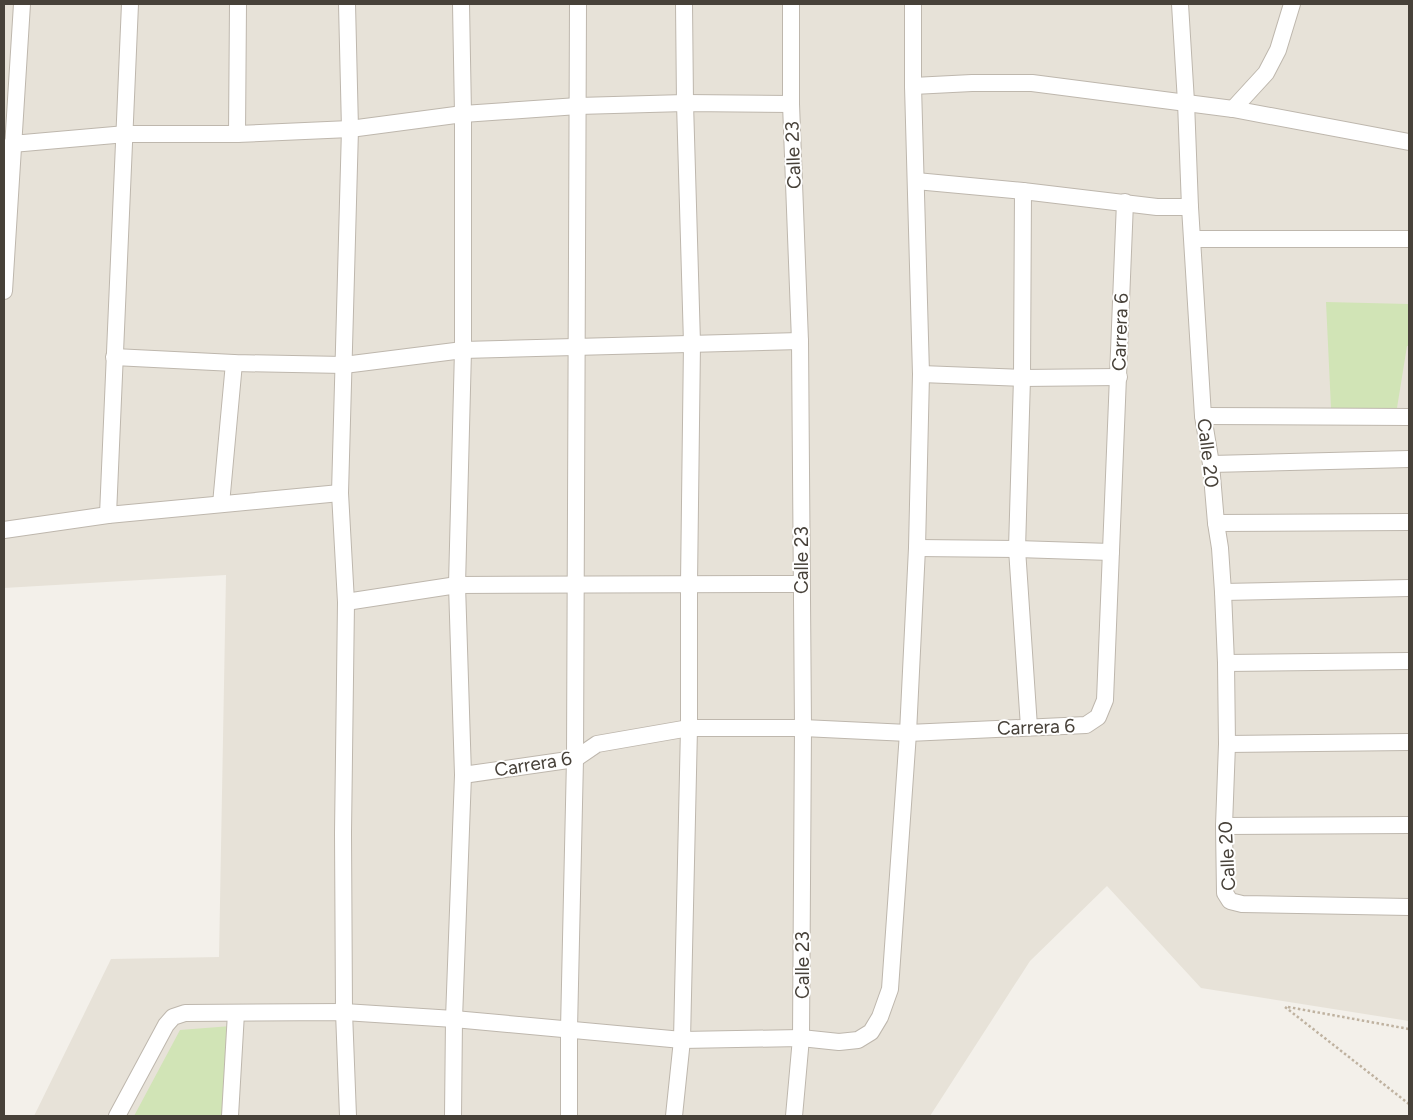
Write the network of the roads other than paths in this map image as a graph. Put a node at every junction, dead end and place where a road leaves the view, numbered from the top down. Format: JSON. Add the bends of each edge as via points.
{"nodes":[{"id":1,"x":22,"y":4,"type":"edge"},
{"id":2,"x":130,"y":4,"type":"edge"},
{"id":3,"x":238,"y":4,"type":"edge"},
{"id":4,"x":347,"y":4,"type":"edge"},
{"id":5,"x":461,"y":4,"type":"edge"},
{"id":6,"x":578,"y":4,"type":"edge"},
{"id":7,"x":684,"y":4,"type":"edge"},
{"id":8,"x":791,"y":4,"type":"edge"},
{"id":9,"x":913,"y":4,"type":"edge"},
{"id":10,"x":1180,"y":4,"type":"edge"},
{"id":11,"x":1292,"y":4,"type":"edge"},
{"id":12,"x":913,"y":86,"type":"junction"},
{"id":13,"x":1186,"y":102,"type":"junction"},
{"id":14,"x":685,"y":103,"type":"junction"},
{"id":15,"x":791,"y":104,"type":"junction"},
{"id":16,"x":578,"y":106,"type":"junction"},
{"id":17,"x":1233,"y":109,"type":"junction"},
{"id":18,"x":463,"y":114,"type":"junction"},
{"id":19,"x":350,"y":129,"type":"junction"},
{"id":20,"x":126,"y":134,"type":"junction"},
{"id":21,"x":237,"y":134,"type":"junction"},
{"id":22,"x":1409,"y":142,"type":"edge"},
{"id":23,"x":12,"y":144,"type":"junction"},
{"id":24,"x":916,"y":181,"type":"junction"},
{"id":25,"x":1023,"y":190,"type":"junction"},
{"id":26,"x":1126,"y":202,"type":"junction"},
{"id":27,"x":1190,"y":207,"type":"junction"},
{"id":28,"x":1193,"y":239,"type":"junction"},
{"id":29,"x":1409,"y":239,"type":"edge"},
{"id":30,"x":4,"y":292,"type":"edge"},
{"id":31,"x":800,"y":341,"type":"junction"},
{"id":32,"x":692,"y":343,"type":"junction"},
{"id":33,"x":577,"y":346,"type":"junction"},
{"id":34,"x":463,"y":350,"type":"junction"},
{"id":35,"x":114,"y":357,"type":"junction"},
{"id":36,"x":234,"y":364,"type":"junction"},
{"id":37,"x":344,"y":365,"type":"junction"},
{"id":38,"x":921,"y":374,"type":"junction"},
{"id":39,"x":1119,"y":377,"type":"junction"},
{"id":40,"x":1022,"y":378,"type":"junction"},
{"id":41,"x":1203,"y":416,"type":"junction"},
{"id":42,"x":1409,"y":417,"type":"edge"},
{"id":43,"x":1409,"y":459,"type":"edge"},
{"id":44,"x":1210,"y":464,"type":"junction"},
{"id":45,"x":340,"y":493,"type":"junction"},
{"id":46,"x":221,"y":504,"type":"junction"},
{"id":47,"x":108,"y":515,"type":"junction"},
{"id":48,"x":1409,"y":522,"type":"edge"},
{"id":49,"x":1216,"y":523,"type":"junction"},
{"id":50,"x":4,"y":530,"type":"edge"},
{"id":51,"x":917,"y":548,"type":"junction"},
{"id":52,"x":1017,"y":549,"type":"junction"},
{"id":53,"x":1111,"y":552,"type":"junction"},
{"id":54,"x":689,"y":584,"type":"junction"},
{"id":55,"x":801,"y":584,"type":"junction"},
{"id":56,"x":457,"y":585,"type":"junction"},
{"id":57,"x":576,"y":585,"type":"junction"},
{"id":58,"x":1409,"y":588,"type":"edge"},
{"id":59,"x":1222,"y":592,"type":"junction"},
{"id":60,"x":346,"y":602,"type":"junction"},
{"id":61,"x":1409,"y":661,"type":"edge"},
{"id":62,"x":1226,"y":664,"type":"junction"},
{"id":63,"x":1029,"y":727,"type":"junction"},
{"id":64,"x":689,"y":728,"type":"junction"},
{"id":65,"x":803,"y":728,"type":"junction"},
{"id":66,"x":908,"y":732,"type":"junction"},
{"id":67,"x":1409,"y":742,"type":"edge"},
{"id":68,"x":1227,"y":744,"type":"junction"},
{"id":69,"x":575,"y":760,"type":"junction"},
{"id":70,"x":463,"y":774,"type":"junction"},
{"id":71,"x":1409,"y":825,"type":"edge"},
{"id":72,"x":1224,"y":826,"type":"junction"},
{"id":73,"x":1409,"y":907,"type":"edge"},
{"id":74,"x":344,"y":1012,"type":"junction"},
{"id":75,"x":236,"y":1013,"type":"junction"},
{"id":76,"x":454,"y":1019,"type":"junction"},
{"id":77,"x":569,"y":1029,"type":"junction"},
{"id":78,"x":801,"y":1038,"type":"junction"},
{"id":79,"x":682,"y":1040,"type":"junction"},
{"id":80,"x":117,"y":1116,"type":"edge"},
{"id":81,"x":230,"y":1116,"type":"edge"},
{"id":82,"x":348,"y":1116,"type":"edge"},
{"id":83,"x":453,"y":1116,"type":"edge"},
{"id":84,"x":570,"y":1116,"type":"edge"},
{"id":85,"x":674,"y":1116,"type":"edge"},
{"id":86,"x":794,"y":1116,"type":"edge"}],
"edges":[{"from":1,"to":23,"type":"street"},
{"from":2,"to":20,"type":"street"},
{"from":3,"to":21,"type":"street"},
{"from":4,"to":19,"type":"street"},
{"from":5,"to":18,"type":"street"},
{"from":6,"to":16,"type":"street"},
{"from":7,"to":14,"type":"street"},
{"from":8,"to":15,"type":"street","name":"Calle 23"},
{"from":9,"to":12,"type":"street"},
{"from":10,"to":13,"type":"street","name":"Calle 20"},
{"from":11,"to":17,"type":"street","via":[[1278,50],[1266,73]]},
{"from":12,"to":13,"type":"street","via":[[1032,83]]},
{"from":12,"to":24,"type":"street"},
{"from":13,"to":17,"type":"street"},
{"from":13,"to":27,"type":"street","name":"Calle 20"},
{"from":14,"to":15,"type":"street"},
{"from":14,"to":16,"type":"street"},
{"from":14,"to":32,"type":"street"},
{"from":15,"to":31,"type":"street","name":"Calle 23"},
{"from":16,"to":18,"type":"street"},
{"from":16,"to":33,"type":"street"},
{"from":17,"to":22,"type":"street"},
{"from":18,"to":19,"type":"street"},
{"from":18,"to":34,"type":"street"},
{"from":19,"to":21,"type":"street"},
{"from":19,"to":37,"type":"street"},
{"from":20,"to":21,"type":"street"},
{"from":20,"to":23,"type":"street"},
{"from":20,"to":35,"type":"street"},
{"from":23,"to":30,"type":"street"},
{"from":24,"to":25,"type":"street"},
{"from":24,"to":38,"type":"street"},
{"from":25,"to":26,"type":"street"},
{"from":25,"to":40,"type":"street"},
{"from":26,"to":27,"type":"street"},
{"from":26,"to":39,"type":"street","name":"Carrera 6"},
{"from":27,"to":28,"type":"street","name":"Calle 20"},
{"from":28,"to":29,"type":"street"},
{"from":28,"to":41,"type":"street","name":"Calle 20"},
{"from":31,"to":32,"type":"street"},
{"from":31,"to":55,"type":"street","name":"Calle 23"},
{"from":32,"to":33,"type":"street"},
{"from":32,"to":54,"type":"street"},
{"from":33,"to":34,"type":"street"},
{"from":33,"to":57,"type":"street"},
{"from":34,"to":37,"type":"street"},
{"from":34,"to":56,"type":"street"},
{"from":35,"to":36,"type":"street"},
{"from":35,"to":47,"type":"street"},
{"from":36,"to":37,"type":"street"},
{"from":36,"to":46,"type":"street"},
{"from":37,"to":45,"type":"street"},
{"from":38,"to":40,"type":"street"},
{"from":38,"to":51,"type":"street"},
{"from":39,"to":40,"type":"street"},
{"from":39,"to":53,"type":"street","name":"Carrera 6"},
{"from":40,"to":52,"type":"street"},
{"from":41,"to":42,"type":"street"},
{"from":41,"to":44,"type":"street","name":"Calle 20"},
{"from":43,"to":44,"type":"street"},
{"from":44,"to":49,"type":"street","name":"Calle 20"},
{"from":45,"to":46,"type":"street"},
{"from":45,"to":60,"type":"street"},
{"from":46,"to":47,"type":"street"},
{"from":47,"to":50,"type":"street"},
{"from":48,"to":49,"type":"street"},
{"from":49,"to":59,"type":"street","name":"Calle 20"},
{"from":51,"to":52,"type":"street"},
{"from":51,"to":66,"type":"street"},
{"from":52,"to":53,"type":"street"},
{"from":52,"to":63,"type":"street"},
{"from":53,"to":63,"type":"street","name":"Carrera 6","via":[[1105,700],[1098,717],[1086,725]]},
{"from":54,"to":55,"type":"street"},
{"from":54,"to":57,"type":"street"},
{"from":54,"to":64,"type":"street"},
{"from":55,"to":65,"type":"street","name":"Calle 23"},
{"from":56,"to":57,"type":"street"},
{"from":56,"to":60,"type":"street"},
{"from":56,"to":70,"type":"street"},
{"from":57,"to":69,"type":"street"},
{"from":58,"to":59,"type":"street"},
{"from":59,"to":62,"type":"street","name":"Calle 20"},
{"from":60,"to":74,"type":"street","via":[[342,833]]},
{"from":61,"to":62,"type":"street"},
{"from":62,"to":68,"type":"street","name":"Calle 20"},
{"from":63,"to":66,"type":"street","name":"Carrera 6"},
{"from":64,"to":65,"type":"street","name":"Carrera 6"},
{"from":64,"to":69,"type":"street","name":"Carrera 6","via":[[597,744]]},
{"from":64,"to":79,"type":"street"},
{"from":65,"to":66,"type":"street","name":"Carrera 6"},
{"from":65,"to":78,"type":"street","name":"Calle 23"},
{"from":66,"to":78,"type":"street","via":[[890,989],[871,1032],[858,1040],[839,1042]]},
{"from":67,"to":68,"type":"street"},
{"from":68,"to":72,"type":"street","name":"Calle 20"},
{"from":69,"to":70,"type":"street","name":"Carrera 6"},
{"from":69,"to":77,"type":"street"},
{"from":70,"to":76,"type":"street"},
{"from":71,"to":72,"type":"street"},
{"from":72,"to":73,"type":"street","name":"Calle 20","via":[[1225,893],[1230,901],[1242,904]]},
{"from":74,"to":75,"type":"street"},
{"from":74,"to":76,"type":"street"},
{"from":74,"to":82,"type":"street"},
{"from":75,"to":80,"type":"street","via":[[185,1013],[173,1017]]},
{"from":75,"to":81,"type":"street"},
{"from":76,"to":77,"type":"street"},
{"from":76,"to":83,"type":"street"},
{"from":77,"to":79,"type":"street"},
{"from":77,"to":84,"type":"street"},
{"from":78,"to":79,"type":"street"},
{"from":78,"to":86,"type":"street","name":"Calle 23"},
{"from":79,"to":85,"type":"street"}]}
